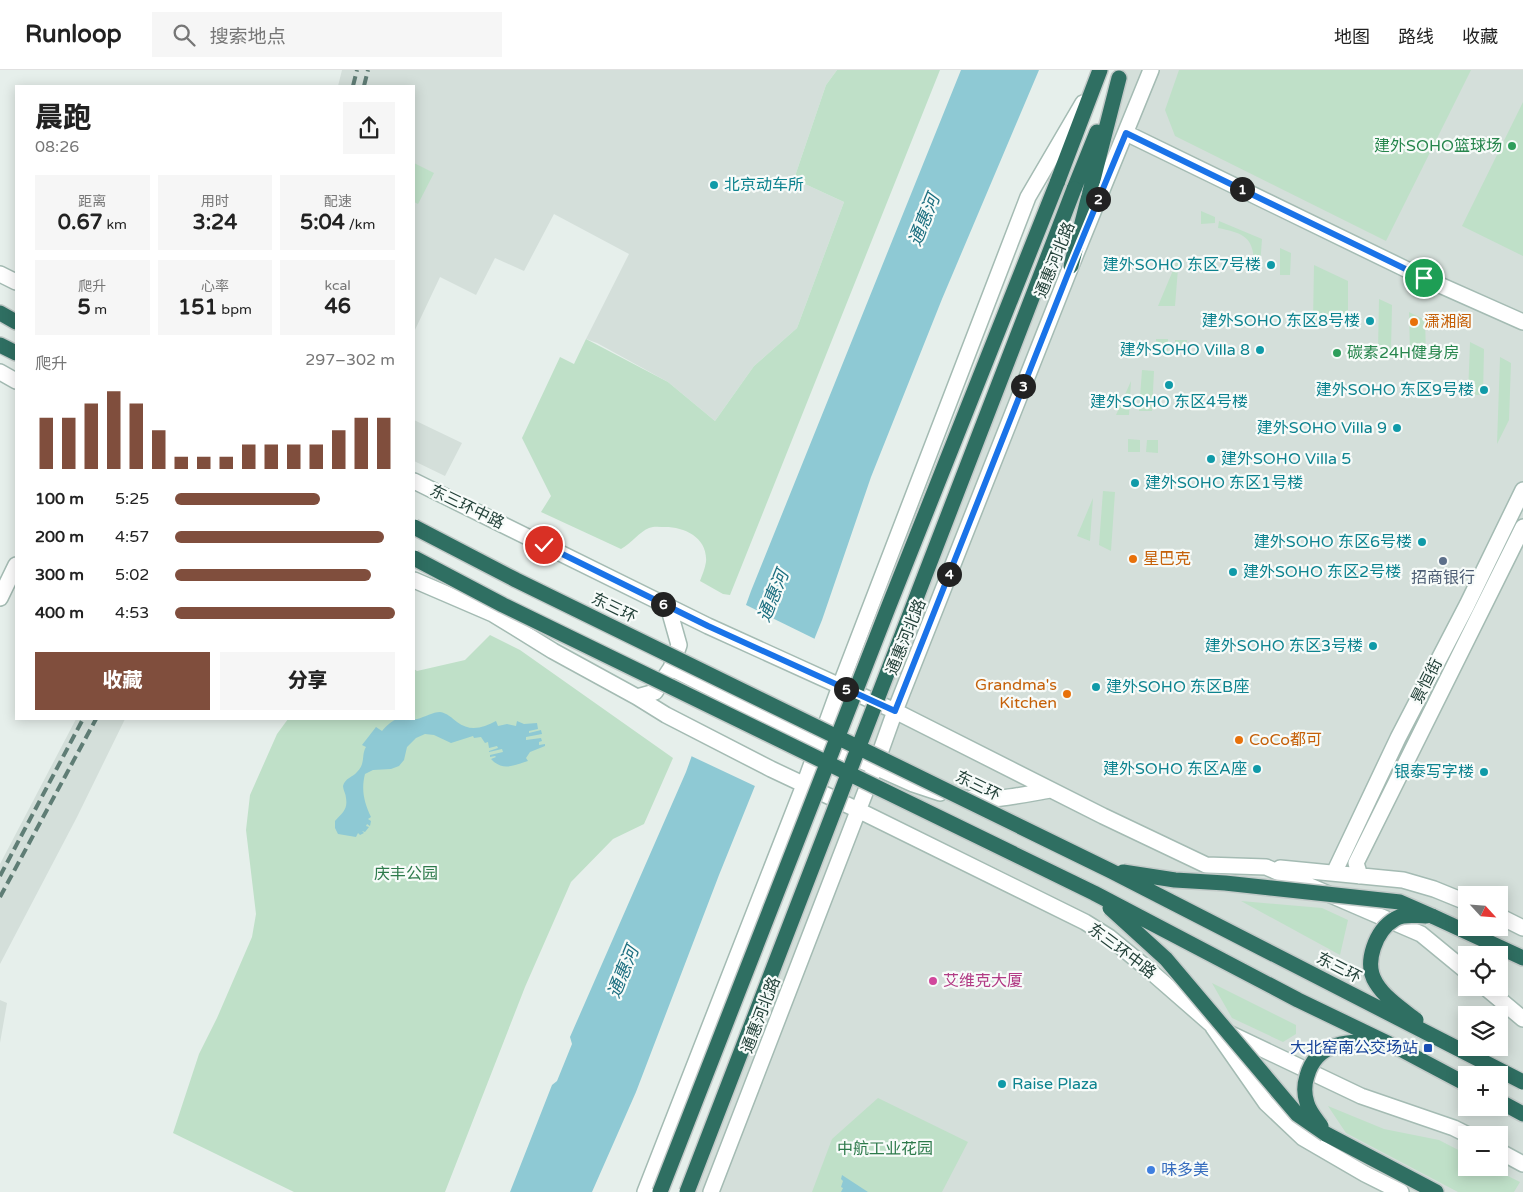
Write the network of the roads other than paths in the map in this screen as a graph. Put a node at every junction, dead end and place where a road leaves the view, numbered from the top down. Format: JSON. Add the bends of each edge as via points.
{"nodes":[{"id":1,"x":1151,"y":70,"type":"edge"},
{"id":2,"x":1120,"y":74,"type":"edge"},
{"id":3,"x":1098,"y":75,"type":"edge"},
{"id":4,"x":1126,"y":133,"type":"junction"},
{"id":5,"x":1071,"y":266,"type":"junction"},
{"id":6,"x":0,"y":274,"type":"edge"},
{"id":7,"x":15,"y":282,"type":"edge"},
{"id":8,"x":0,"y":313,"type":"edge"},
{"id":9,"x":15,"y":321,"type":"edge"},
{"id":10,"x":1523,"y":322,"type":"edge"},
{"id":11,"x":0,"y":345,"type":"edge"},
{"id":12,"x":15,"y":352,"type":"edge"},
{"id":13,"x":0,"y":372,"type":"edge"},
{"id":14,"x":15,"y":380,"type":"edge"},
{"id":15,"x":415,"y":481,"type":"edge"},
{"id":16,"x":1523,"y":490,"type":"edge"},
{"id":17,"x":1523,"y":527,"type":"edge"},
{"id":18,"x":415,"y":528,"type":"edge"},
{"id":19,"x":415,"y":559,"type":"edge"},
{"id":20,"x":15,"y":567,"type":"edge"},
{"id":21,"x":415,"y":580,"type":"edge"},
{"id":22,"x":0,"y":598,"type":"edge"},
{"id":23,"x":668,"y":606,"type":"junction"},
{"id":24,"x":678,"y":672,"type":"junction"},
{"id":25,"x":840,"y":686,"type":"junction"},
{"id":26,"x":637,"y":697,"type":"junction"},
{"id":27,"x":895,"y":711,"type":"junction"},
{"id":28,"x":820,"y":742,"type":"junction"},
{"id":29,"x":875,"y":767,"type":"junction"},
{"id":30,"x":804,"y":785,"type":"junction"},
{"id":31,"x":1050,"y":790,"type":"junction"},
{"id":32,"x":858,"y":810,"type":"junction"},
{"id":33,"x":1266,"y":867,"type":"junction"},
{"id":34,"x":1111,"y":871,"type":"junction"},
{"id":35,"x":1334,"y":874,"type":"junction"},
{"id":36,"x":1360,"y":876,"type":"junction"},
{"id":37,"x":1094,"y":894,"type":"junction"},
{"id":38,"x":1458,"y":899,"type":"edge"},
{"id":39,"x":1432,"y":916,"type":"junction"},
{"id":40,"x":1508,"y":920,"type":"edge"},
{"id":41,"x":1523,"y":928,"type":"edge"},
{"id":42,"x":1523,"y":958,"type":"edge"},
{"id":43,"x":1458,"y":964,"type":"edge"},
{"id":44,"x":1496,"y":996,"type":"edge"},
{"id":45,"x":1523,"y":1018,"type":"edge"},
{"id":46,"x":1212,"y":1026,"type":"junction"},
{"id":47,"x":1440,"y":1039,"type":"junction"},
{"id":48,"x":1402,"y":1050,"type":"junction"},
{"id":49,"x":1458,"y":1080,"type":"edge"},
{"id":50,"x":1523,"y":1082,"type":"edge"},
{"id":51,"x":1508,"y":1106,"type":"edge"},
{"id":52,"x":1523,"y":1114,"type":"edge"},
{"id":53,"x":1458,"y":1130,"type":"edge"},
{"id":54,"x":1326,"y":1134,"type":"junction"},
{"id":55,"x":645,"y":1192,"type":"edge"},
{"id":56,"x":660,"y":1192,"type":"edge"},
{"id":57,"x":687,"y":1192,"type":"edge"},
{"id":58,"x":711,"y":1192,"type":"edge"},
{"id":59,"x":1401,"y":1192,"type":"edge"},
{"id":60,"x":1436,"y":1192,"type":"edge"}],
"edges":[{"from":1,"to":4,"type":"street","name":"通惠河北路"},
{"from":2,"to":5,"type":"highway"},
{"from":2,"to":57,"type":"highway","name":"通惠河北路","bridge":true},
{"from":3,"to":25,"type":"street","name":"通惠河北路","via":[[1028,197]]},
{"from":3,"to":56,"type":"highway","name":"通惠河北路","bridge":true},
{"from":4,"to":5,"type":"street","name":"通惠河北路"},
{"from":4,"to":10,"type":"street","via":[[1424,278]]},
{"from":5,"to":27,"type":"street","name":"通惠河北路"},
{"from":6,"to":7,"type":"street"},
{"from":8,"to":9,"type":"highway"},
{"from":11,"to":12,"type":"highway"},
{"from":13,"to":14,"type":"street"},
{"from":15,"to":23,"type":"street","name":"东三环中路"},
{"from":16,"to":35,"type":"street","name":"景恒街","via":[[1398,738]]},
{"from":17,"to":36,"type":"street","name":"景恒街","via":[[1356,863]]},
{"from":18,"to":34,"type":"highway","name":"东三环","bridge":true},
{"from":19,"to":37,"type":"highway","bridge":true,"via":[[503,605]]},
{"from":20,"to":22,"type":"street"},
{"from":21,"to":26,"type":"street","via":[[492,614]]},
{"from":23,"to":24,"type":"street","via":[[679,645]]},
{"from":23,"to":25,"type":"street","name":"东三环中路"},
{"from":24,"to":26,"type":"street","via":[[654,692]]},
{"from":24,"to":28,"type":"street"},
{"from":25,"to":27,"type":"street"},
{"from":25,"to":28,"type":"street","name":"通惠河北路"},
{"from":26,"to":30,"type":"street","name":"东三环中路"},
{"from":27,"to":29,"type":"street","name":"通惠河北路"},
{"from":27,"to":31,"type":"street"},
{"from":28,"to":29,"type":"street"},
{"from":28,"to":30,"type":"street","name":"通惠河北路"},
{"from":29,"to":31,"type":"street","via":[[950,796],[979,800]]},
{"from":29,"to":32,"type":"street","name":"通惠河北路"},
{"from":30,"to":32,"type":"street","name":"东三环中路"},
{"from":30,"to":55,"type":"street","name":"通惠河北路"},
{"from":31,"to":33,"type":"street","via":[[1206,865]]},
{"from":32,"to":46,"type":"street","name":"东三环中路","via":[[1086,922],[1150,970]]},
{"from":32,"to":58,"type":"street","name":"通惠河北路"},
{"from":33,"to":35,"type":"street"},
{"from":33,"to":43,"type":"street","via":[[1421,934]]},
{"from":34,"to":39,"type":"highway","bridge":true,"via":[[1400,902]]},
{"from":34,"to":47,"type":"highway","name":"东三环","bridge":true},
{"from":35,"to":36,"type":"street"},
{"from":36,"to":38,"type":"street","via":[[1403,880]]},
{"from":37,"to":48,"type":"highway","bridge":true},
{"from":37,"to":54,"type":"highway","bridge":true,"via":[[1166,958],[1298,1114]]},
{"from":39,"to":42,"type":"highway"},
{"from":39,"to":47,"type":"highway","bridge":true,"via":[[1396,918],[1385,927],[1373,948],[1370,965],[1374,981],[1381,990]]},
{"from":40,"to":41,"type":"street"},
{"from":44,"to":45,"type":"street"},
{"from":46,"to":53,"type":"street","name":"东三环中路","via":[[1361,1096]]},
{"from":46,"to":59,"type":"street","via":[[1266,1103],[1303,1138]]},
{"from":47,"to":50,"type":"highway","name":"东三环","bridge":true},
{"from":48,"to":49,"type":"highway","bridge":true},
{"from":48,"to":54,"type":"highway","bridge":true,"via":[[1358,1042],[1339,1044],[1316,1057],[1310,1066],[1304,1093],[1307,1105]]},
{"from":51,"to":52,"type":"highway"},
{"from":54,"to":60,"type":"highway"}]}
